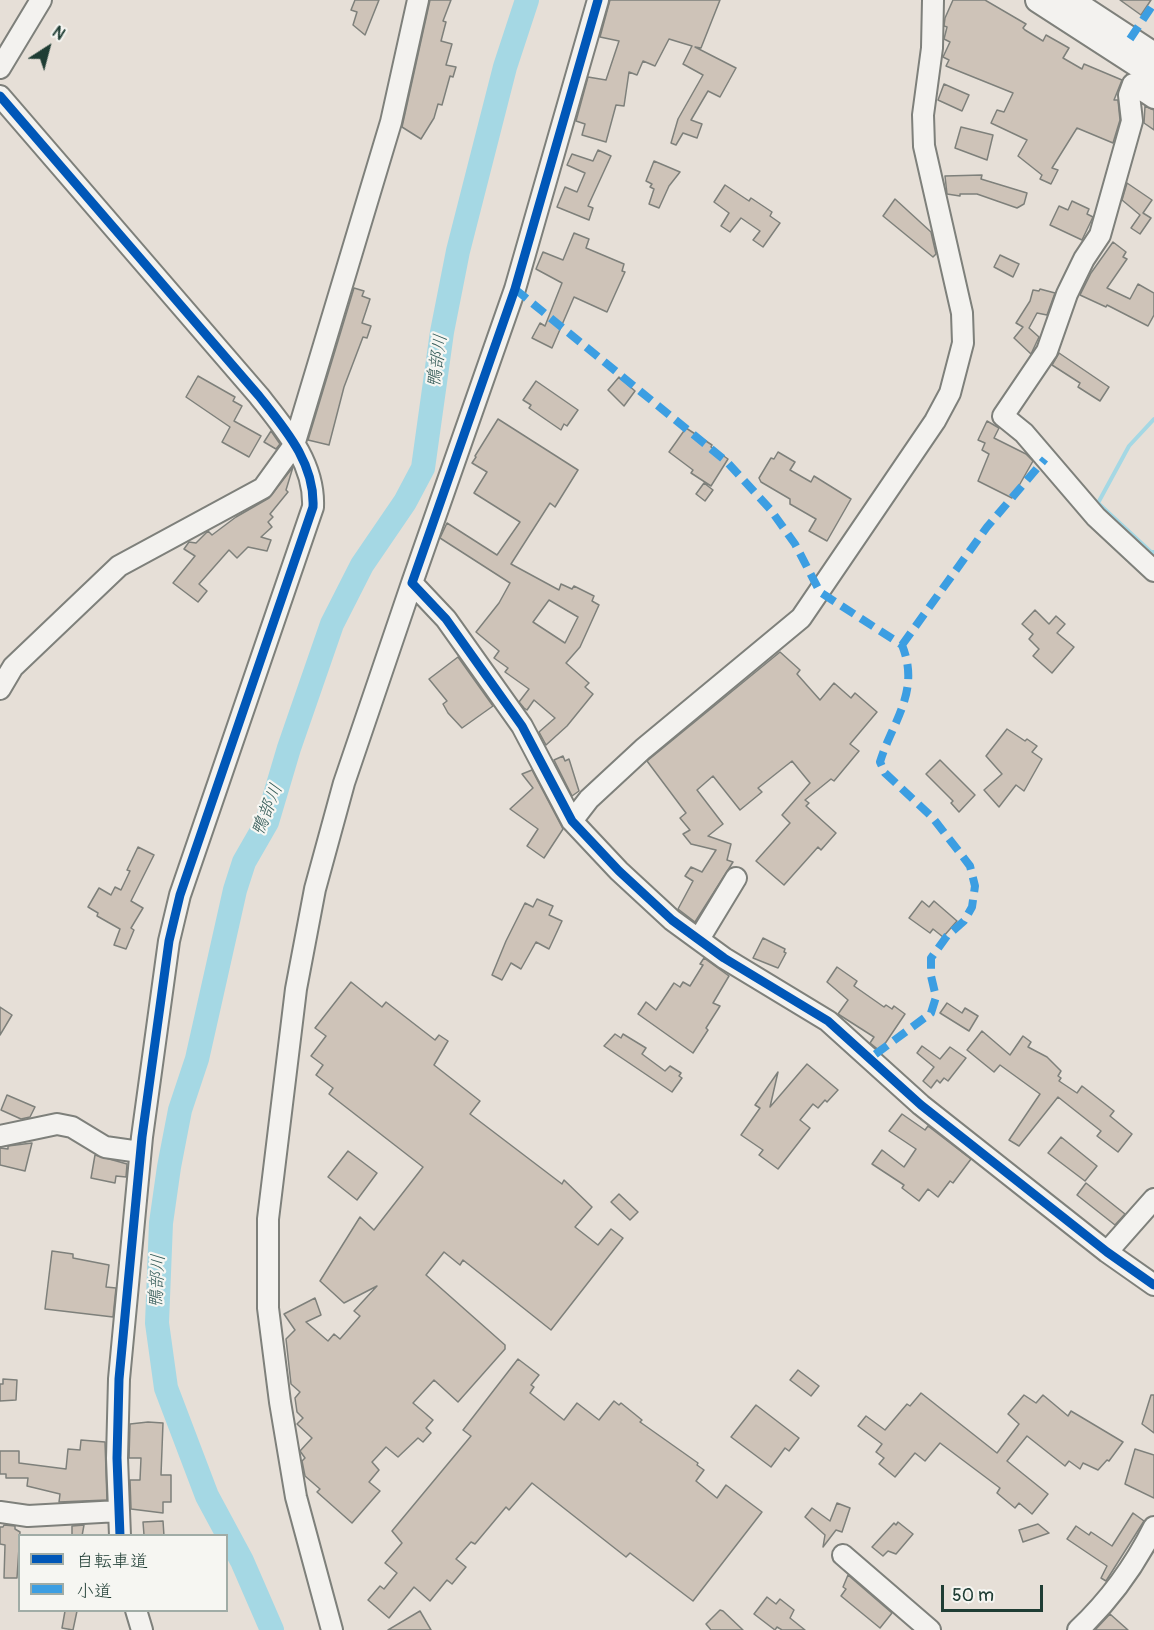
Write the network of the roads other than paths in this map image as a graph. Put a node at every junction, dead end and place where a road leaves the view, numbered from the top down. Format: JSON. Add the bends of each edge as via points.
{"nodes":[{"id":1,"x":41,"y":0,"type":"edge"},
{"id":2,"x":418,"y":0,"type":"edge"},
{"id":3,"x":598,"y":0,"type":"edge"},
{"id":4,"x":933,"y":0,"type":"edge"},
{"id":5,"x":1038,"y":0,"type":"edge"},
{"id":6,"x":1070,"y":0,"type":"edge"},
{"id":7,"x":1154,"y":55,"type":"edge"},
{"id":8,"x":0,"y":68,"type":"edge"},
{"id":9,"x":1154,"y":75,"type":"edge"},
{"id":10,"x":0,"y":96,"type":"edge"},
{"id":11,"x":1154,"y":98,"type":"edge"},
{"id":12,"x":294,"y":445,"type":"junction"},
{"id":13,"x":1154,"y":571,"type":"edge"},
{"id":14,"x":412,"y":583,"type":"junction"},
{"id":15,"x":0,"y":689,"type":"edge"},
{"id":16,"x":572,"y":820,"type":"junction"},
{"id":17,"x":736,"y":878,"type":"dead end"},
{"id":18,"x":699,"y":939,"type":"junction"},
{"id":19,"x":0,"y":1136,"type":"edge"},
{"id":20,"x":140,"y":1152,"type":"junction"},
{"id":21,"x":1154,"y":1199,"type":"edge"},
{"id":22,"x":1107,"y":1252,"type":"junction"},
{"id":23,"x":1154,"y":1285,"type":"edge"},
{"id":24,"x":119,"y":1511,"type":"junction"},
{"id":25,"x":0,"y":1512,"type":"edge"},
{"id":26,"x":1154,"y":1527,"type":"edge"},
{"id":27,"x":120,"y":1534,"type":"edge"},
{"id":28,"x":843,"y":1554,"type":"dead end"},
{"id":29,"x":136,"y":1612,"type":"edge"},
{"id":30,"x":142,"y":1630,"type":"edge"},
{"id":31,"x":332,"y":1630,"type":"edge"},
{"id":32,"x":930,"y":1630,"type":"edge"},
{"id":33,"x":1078,"y":1630,"type":"edge"}],
"edges":[{"from":1,"to":8,"type":"street"},
{"from":2,"to":12,"type":"street","via":[[390,122]]},
{"from":3,"to":14,"type":"street","via":[[515,289]]},
{"from":4,"to":16,"type":"street","via":[[924,146],[963,313],[963,344],[950,393],[801,618],[643,749]]},
{"from":5,"to":9,"type":"main road"},
{"from":6,"to":7,"type":"main road"},
{"from":10,"to":12,"type":"street","via":[[253,388]]},
{"from":11,"to":13,"type":"street","via":[[1133,84],[1129,95],[1132,121],[1100,236],[1067,294],[1047,351],[1003,416],[1024,434],[1096,517]]},
{"from":12,"to":15,"type":"street","via":[[263,488],[119,566],[13,667]]},
{"from":12,"to":20,"type":"street","via":[[313,482],[313,507],[180,895],[169,941]]},
{"from":14,"to":16,"type":"street","via":[[446,619],[522,726]]},
{"from":14,"to":31,"type":"street","via":[[344,783],[315,889],[296,989],[268,1219],[268,1308],[280,1402],[297,1497]]},
{"from":16,"to":18,"type":"street","via":[[619,871],[672,920]]},
{"from":17,"to":18,"type":"street"},
{"from":18,"to":22,"type":"street","via":[[723,958],[828,1021],[921,1105]]},
{"from":19,"to":20,"type":"street","via":[[57,1124],[72,1127],[105,1147]]},
{"from":20,"to":24,"type":"street","via":[[119,1379]]},
{"from":21,"to":22,"type":"street"},
{"from":22,"to":23,"type":"street"},
{"from":24,"to":25,"type":"street","via":[[28,1516]]},
{"from":24,"to":27,"type":"street"},
{"from":26,"to":33,"type":"street","via":[[1123,1581]]},
{"from":28,"to":32,"type":"street"},
{"from":29,"to":30,"type":"street"}]}
